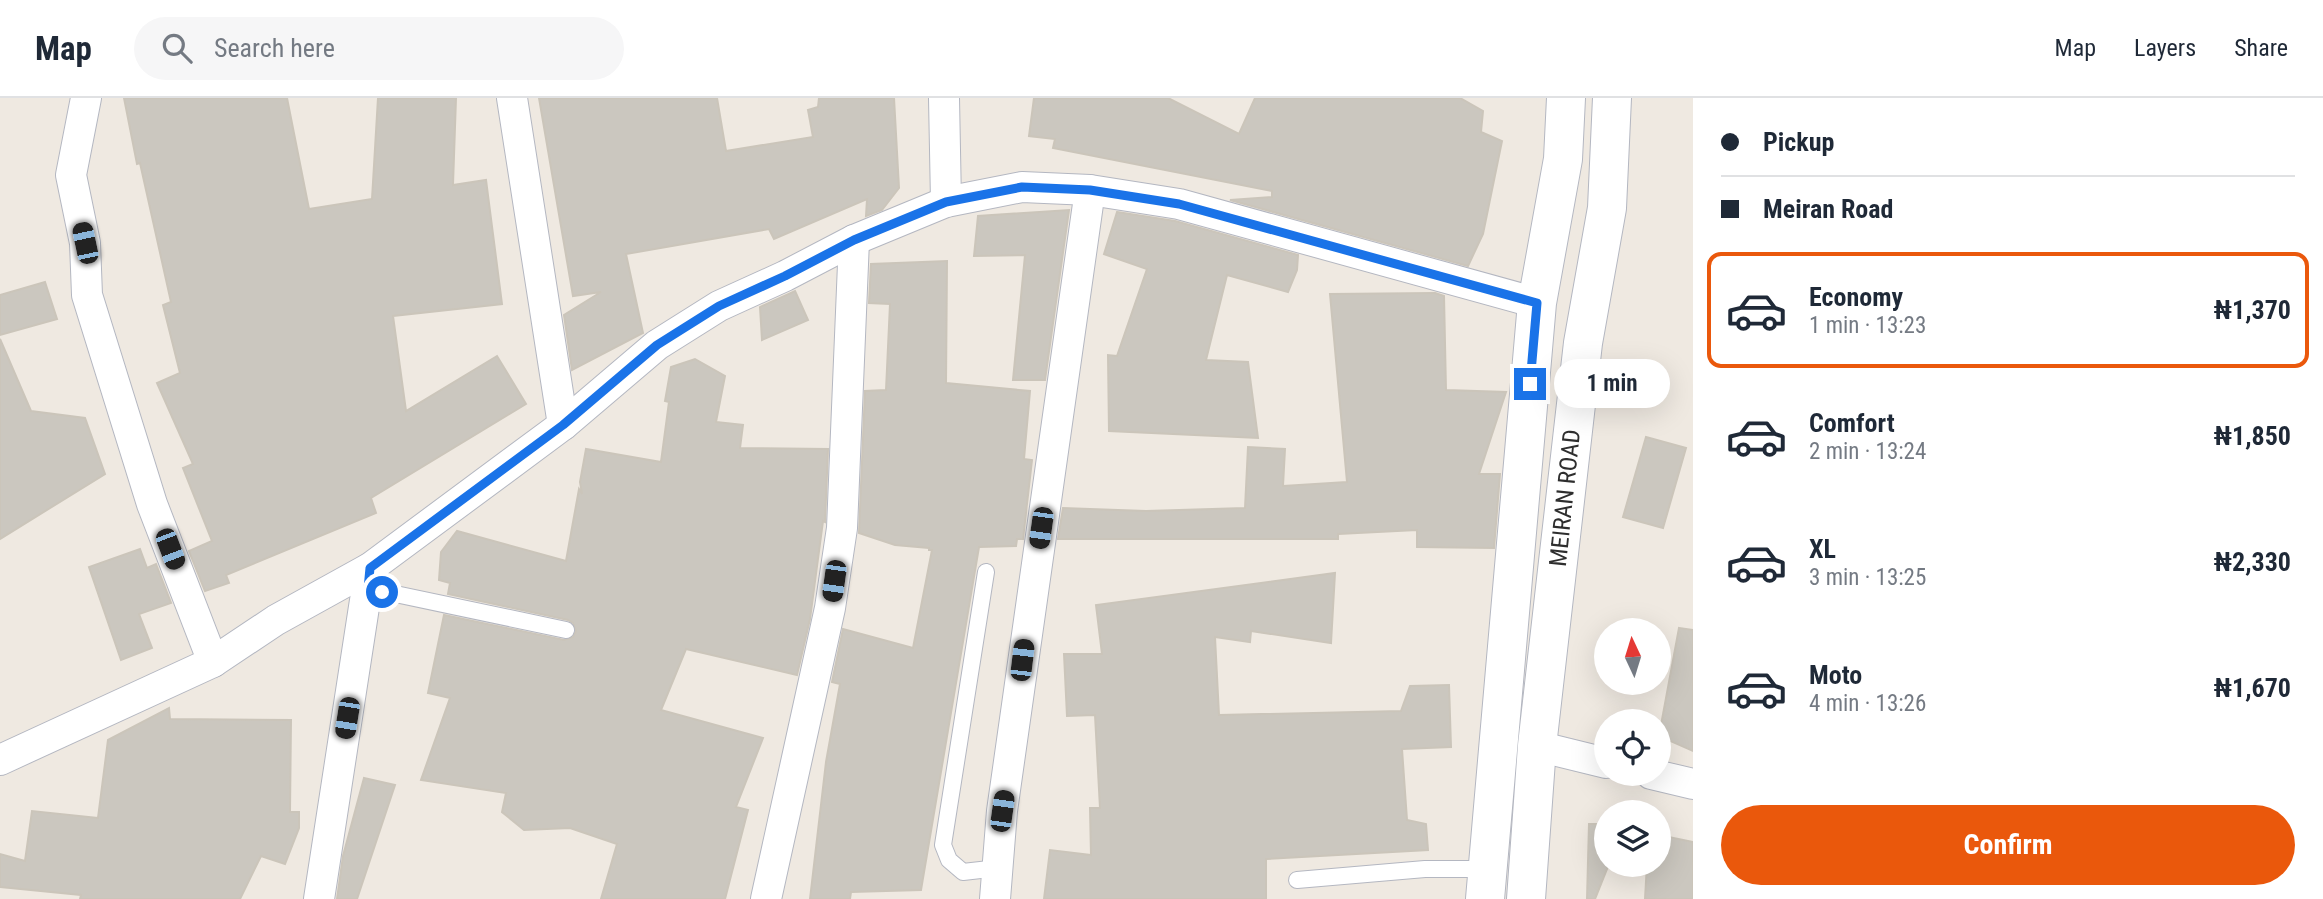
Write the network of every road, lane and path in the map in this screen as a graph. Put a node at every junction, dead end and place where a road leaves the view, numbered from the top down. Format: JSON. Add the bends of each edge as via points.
{"nodes":[{"id":1,"x":86,"y":98,"type":"edge"},
{"id":2,"x":512,"y":98,"type":"edge"},
{"id":3,"x":944,"y":98,"type":"edge"},
{"id":4,"x":1566,"y":98,"type":"edge"},
{"id":5,"x":1612,"y":98,"type":"edge"},
{"id":6,"x":1090,"y":190,"type":"junction"},
{"id":7,"x":946,"y":202,"type":"junction"},
{"id":8,"x":854,"y":240,"type":"junction"},
{"id":9,"x":1537,"y":303,"type":"junction"},
{"id":10,"x":563,"y":425,"type":"junction"},
{"id":11,"x":986,"y":572,"type":"dead end"},
{"id":12,"x":369,"y":578,"type":"junction"},
{"id":13,"x":566,"y":630,"type":"dead end"},
{"id":14,"x":213,"y":662,"type":"junction"},
{"id":15,"x":1537,"y":746,"type":"junction"},
{"id":16,"x":0,"y":760,"type":"edge"},
{"id":17,"x":1594,"y":760,"type":"edge"},
{"id":18,"x":1671,"y":779,"type":"edge"},
{"id":19,"x":1693,"y":784,"type":"edge"},
{"id":20,"x":998,"y":868,"type":"junction"},
{"id":21,"x":1297,"y":880,"type":"dead end"},
{"id":22,"x":1486,"y":884,"type":"edge"},
{"id":23,"x":319,"y":899,"type":"edge"},
{"id":24,"x":766,"y":899,"type":"edge"},
{"id":25,"x":995,"y":899,"type":"edge"},
{"id":26,"x":1527,"y":899,"type":"edge"}],
"edges":[{"from":1,"to":14,"type":"street","via":[[71,175],[85,243],[87,295],[152,504]]},
{"from":2,"to":10,"type":"street"},
{"from":3,"to":7,"type":"street"},
{"from":4,"to":9,"type":"main road","name":"MEIRAN ROAD","via":[[1563,159]]},
{"from":5,"to":15,"type":"main road","name":"MEIRAN ROAD","via":[[1607,208],[1583,343]]},
{"from":6,"to":7,"type":"street","via":[[1022,187]]},
{"from":6,"to":9,"type":"street","via":[[1179,204]]},
{"from":6,"to":20,"type":"street","via":[[1029,606]]},
{"from":7,"to":8,"type":"street"},
{"from":8,"to":10,"type":"street","via":[[719,306],[657,345]]},
{"from":8,"to":24,"type":"street","via":[[842,528],[830,608]]},
{"from":9,"to":22,"type":"main road","name":"MEIRAN ROAD"},
{"from":10,"to":12,"type":"street"},
{"from":11,"to":20,"type":"lane","via":[[943,845],[949,860],[962,872]]},
{"from":12,"to":13,"type":"lane"},
{"from":12,"to":14,"type":"street","via":[[276,620]]},
{"from":12,"to":23,"type":"street"},
{"from":14,"to":16,"type":"street"},
{"from":15,"to":17,"type":"street"},
{"from":15,"to":26,"type":"main road","name":"MEIRAN ROAD"},
{"from":18,"to":19,"type":"street"},
{"from":20,"to":25,"type":"street"},
{"from":21,"to":22,"type":"lane","via":[[1425,869]]}]}
